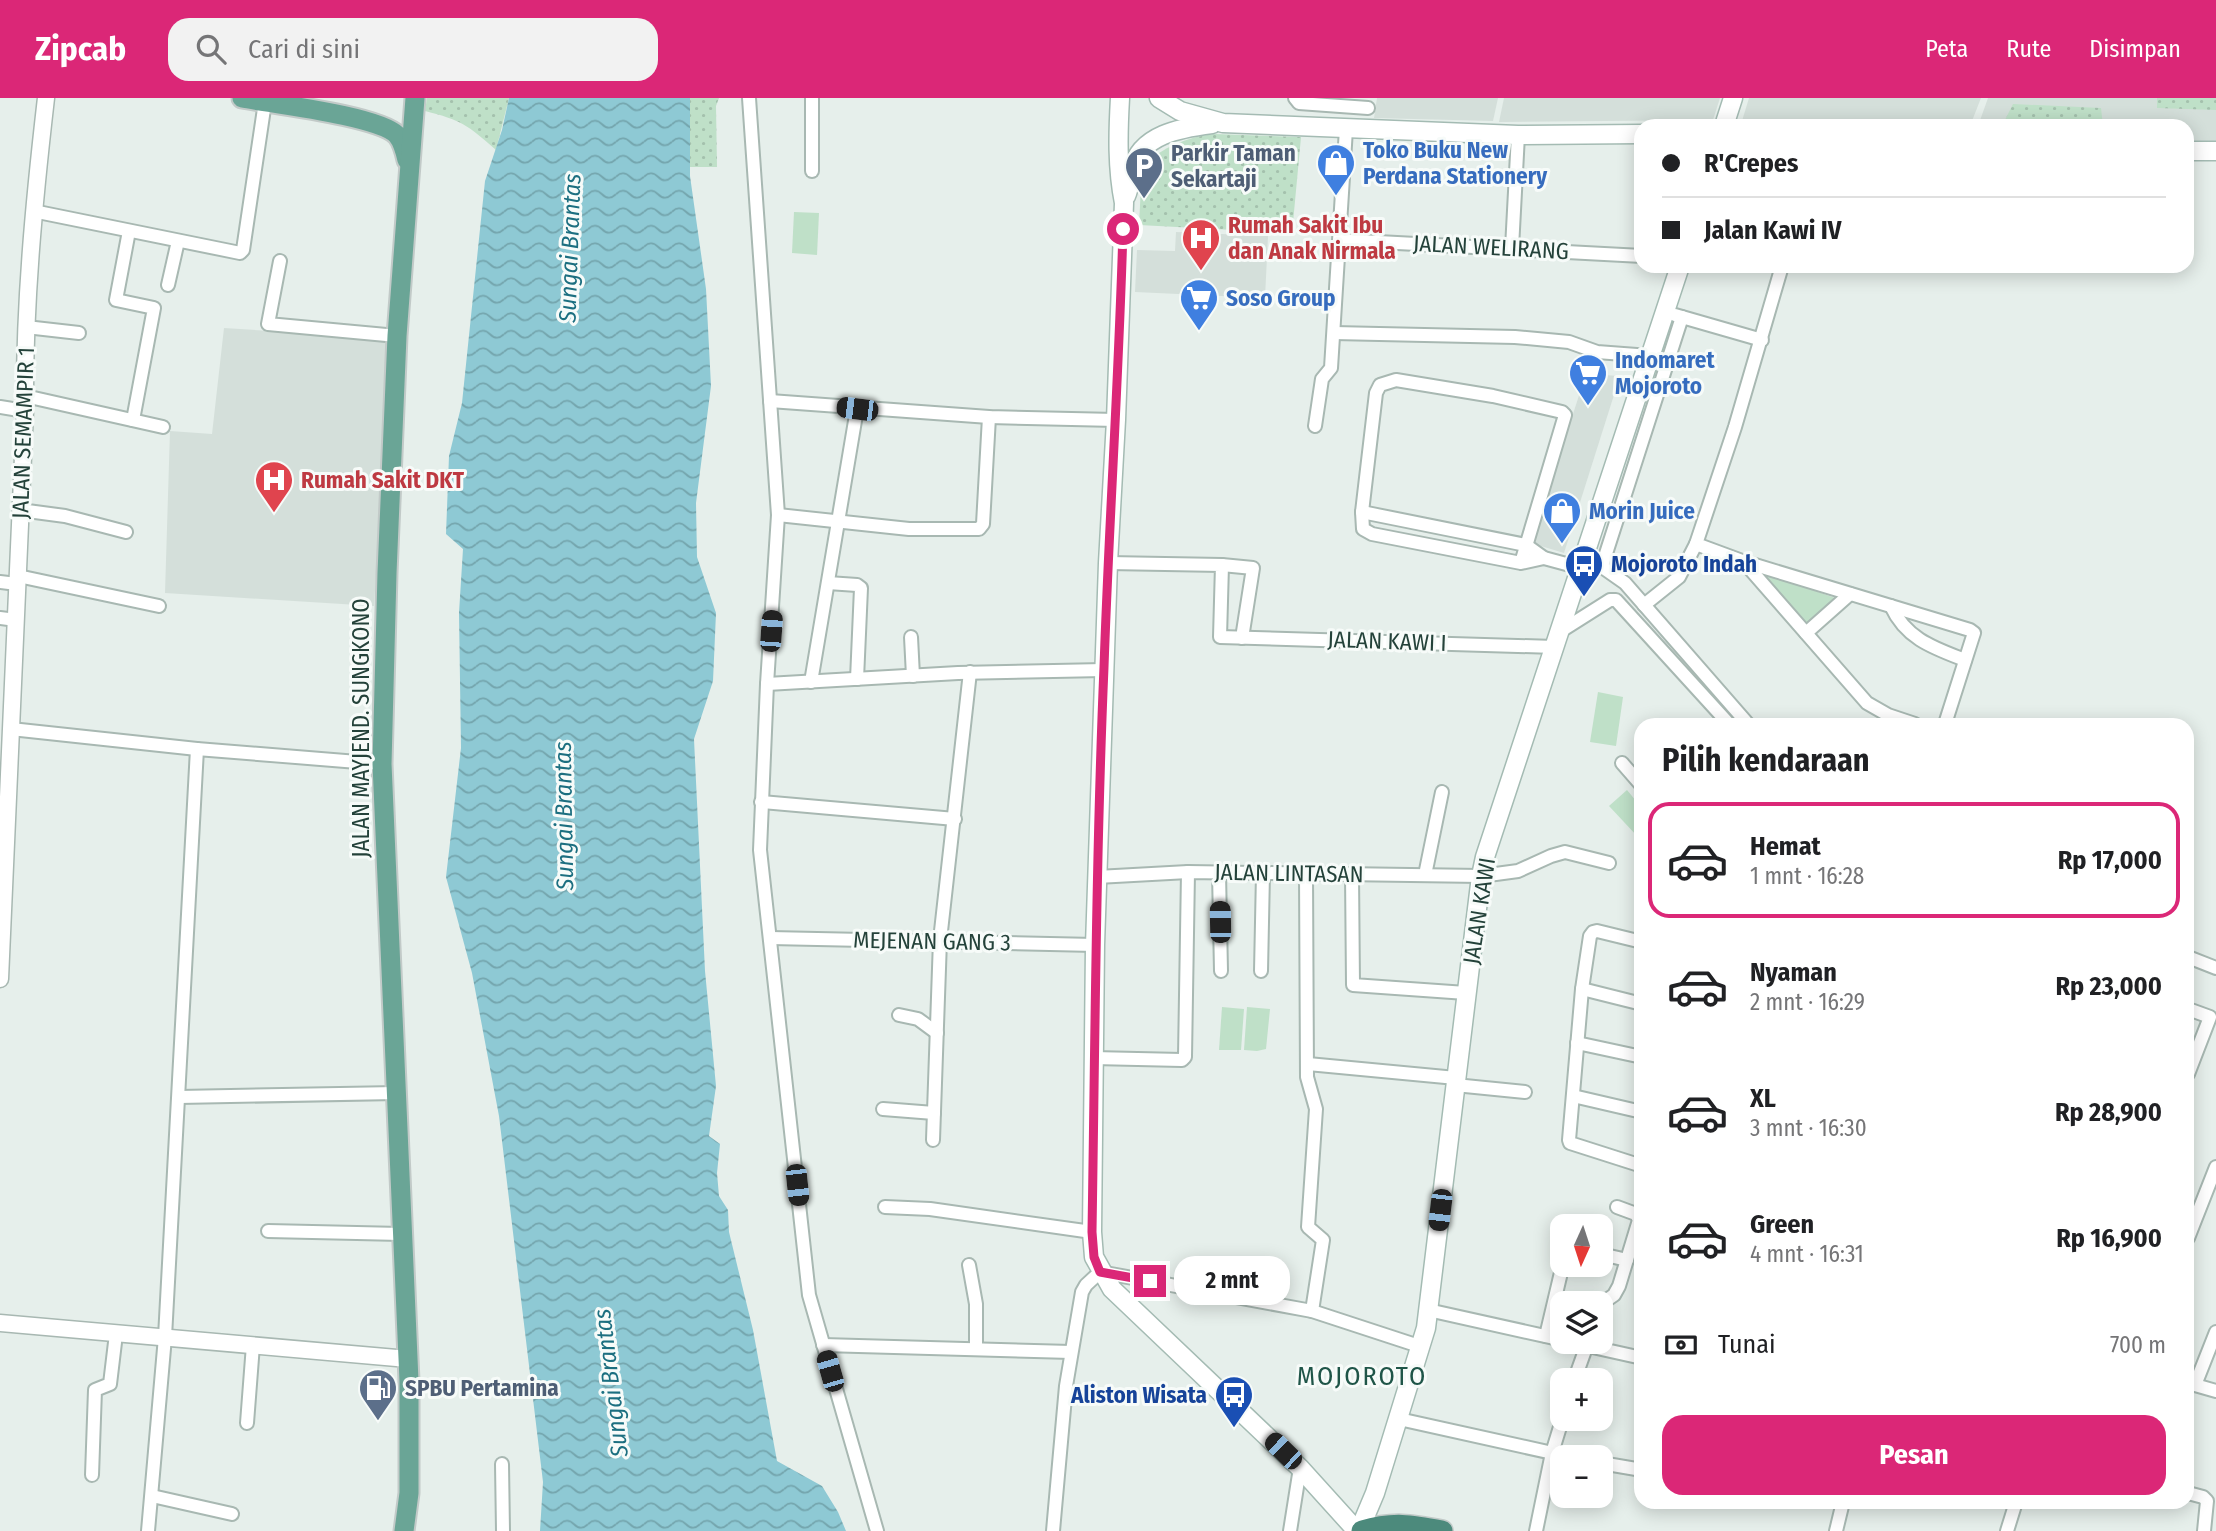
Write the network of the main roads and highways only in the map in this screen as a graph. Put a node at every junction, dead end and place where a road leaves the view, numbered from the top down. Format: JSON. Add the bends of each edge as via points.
{"nodes":[{"id":1,"x":242,"y":98,"type":"edge"},
{"id":2,"x":414,"y":98,"type":"edge"},
{"id":3,"x":1128,"y":98,"type":"edge"},
{"id":4,"x":1159,"y":98,"type":"edge"},
{"id":5,"x":1734,"y":98,"type":"edge"},
{"id":6,"x":1119,"y":107,"type":"edge"},
{"id":7,"x":1367,"y":115,"type":"edge"},
{"id":8,"x":1726,"y":119,"type":"edge"},
{"id":9,"x":376,"y":122,"type":"junction"},
{"id":10,"x":1223,"y":123,"type":"junction"},
{"id":11,"x":1634,"y":134,"type":"edge"},
{"id":12,"x":1153,"y":139,"type":"junction"},
{"id":13,"x":2216,"y":151,"type":"edge"},
{"id":14,"x":2194,"y":152,"type":"edge"},
{"id":15,"x":408,"y":166,"type":"junction"},
{"id":16,"x":1124,"y":203,"type":"junction"},
{"id":17,"x":1678,"y":273,"type":"edge"},
{"id":18,"x":404,"y":1531,"type":"edge"},
{"id":19,"x":1359,"y":1531,"type":"edge"},
{"id":20,"x":1442,"y":1531,"type":"edge"}],
"edges":[{"from":1,"to":9,"type":"main road"},
{"from":2,"to":9,"type":"main road","via":[[400,114]]},
{"from":2,"to":15,"type":"main road","name":"JALAN MAYJEND. SUNGKONO"},
{"from":3,"to":6,"type":"main road"},
{"from":4,"to":10,"type":"main road","via":[[1180,111]]},
{"from":4,"to":12,"type":"main road","via":[[1168,118]]},
{"from":5,"to":8,"type":"main road"},
{"from":6,"to":12,"type":"main road","via":[[1122,128],[1130,137]]},
{"from":6,"to":16,"type":"main road","via":[[1119,182]]},
{"from":7,"to":10,"type":"main road","via":[[1346,129]]},
{"from":7,"to":11,"type":"main road","via":[[1518,135]]},
{"from":9,"to":15,"type":"main road","via":[[399,136]]},
{"from":10,"to":12,"type":"main road"},
{"from":12,"to":16,"type":"main road","via":[[1136,158]]},
{"from":13,"to":14,"type":"main road"},
{"from":15,"to":18,"type":"main road","name":"JALAN MAYJEND. SUNGKONO","via":[[397,336],[382,764],[408,1359],[410,1466]]},
{"from":16,"to":19,"type":"main road","via":[[1095,945],[1094,1257],[1112,1289],[1300,1468]]},
{"from":17,"to":19,"type":"main road","name":"JALAN KAWI","via":[[1481,876],[1422,1347]]},
{"from":19,"to":20,"type":"highway","via":[[1406,1524]]}]}
